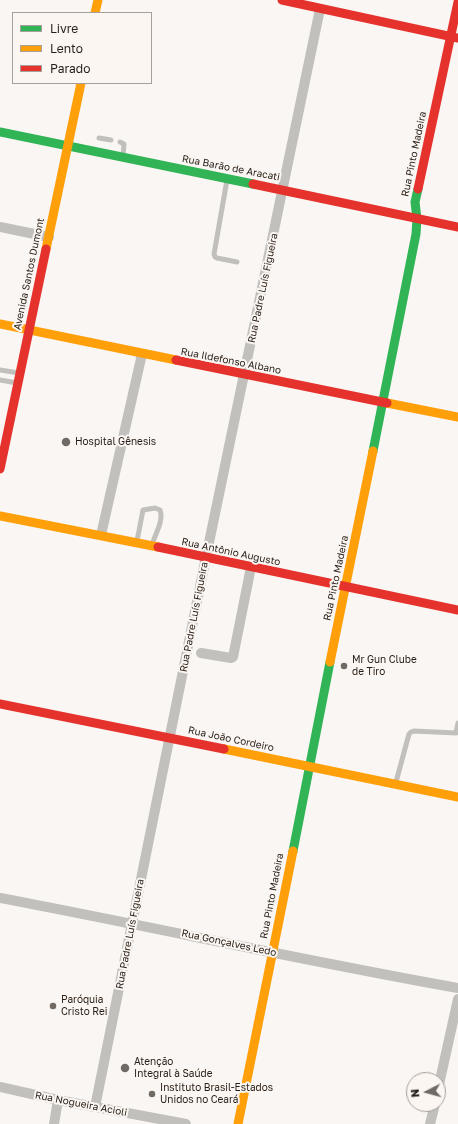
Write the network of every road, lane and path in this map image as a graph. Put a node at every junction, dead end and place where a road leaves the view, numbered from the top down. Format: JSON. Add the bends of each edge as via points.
{"nodes":[{"id":1,"x":98,"y":0,"type":"edge"},
{"id":2,"x":286,"y":0,"type":"edge"},
{"id":3,"x":458,"y":2,"type":"edge"},
{"id":4,"x":320,"y":9,"type":"junction"},
{"id":5,"x":96,"y":12,"type":"edge"},
{"id":6,"x":454,"y":38,"type":"edge"},
{"id":7,"x":81,"y":84,"type":"edge"},
{"id":8,"x":0,"y":132,"type":"edge"},
{"id":9,"x":99,"y":138,"type":"dead end"},
{"id":10,"x":111,"y":140,"type":"dead end"},
{"id":11,"x":120,"y":142,"type":"dead end"},
{"id":12,"x":68,"y":146,"type":"junction"},
{"id":13,"x":123,"y":158,"type":"junction"},
{"id":14,"x":227,"y":179,"type":"junction"},
{"id":15,"x":283,"y":190,"type":"junction"},
{"id":16,"x":417,"y":219,"type":"junction"},
{"id":17,"x":0,"y":226,"type":"edge"},
{"id":18,"x":458,"y":227,"type":"edge"},
{"id":19,"x":49,"y":237,"type":"junction"},
{"id":20,"x":237,"y":262,"type":"dead end"},
{"id":21,"x":0,"y":324,"type":"edge"},
{"id":22,"x":28,"y":330,"type":"junction"},
{"id":23,"x":142,"y":354,"type":"junction"},
{"id":24,"x":0,"y":370,"type":"edge"},
{"id":25,"x":245,"y":375,"type":"junction"},
{"id":26,"x":19,"y":378,"type":"junction"},
{"id":27,"x":0,"y":380,"type":"edge"},
{"id":28,"x":383,"y":402,"type":"junction"},
{"id":29,"x":458,"y":418,"type":"edge"},
{"id":30,"x":0,"y":469,"type":"edge"},
{"id":31,"x":0,"y":516,"type":"edge"},
{"id":32,"x":101,"y":535,"type":"junction"},
{"id":33,"x":136,"y":543,"type":"junction"},
{"id":34,"x":152,"y":546,"type":"junction"},
{"id":35,"x":206,"y":557,"type":"junction"},
{"id":36,"x":251,"y":567,"type":"junction"},
{"id":37,"x":345,"y":587,"type":"junction"},
{"id":38,"x":458,"y":610,"type":"edge"},
{"id":39,"x":201,"y":653,"type":"dead end"},
{"id":40,"x":0,"y":704,"type":"edge"},
{"id":41,"x":458,"y":723,"type":"edge"},
{"id":42,"x":170,"y":738,"type":"junction"},
{"id":43,"x":309,"y":766,"type":"junction"},
{"id":44,"x":396,"y":784,"type":"junction"},
{"id":45,"x":458,"y":797,"type":"edge"},
{"id":46,"x":0,"y":898,"type":"edge"},
{"id":47,"x":132,"y":923,"type":"junction"},
{"id":48,"x":273,"y":952,"type":"junction"},
{"id":49,"x":458,"y":988,"type":"edge"},
{"id":50,"x":458,"y":999,"type":"edge"},
{"id":51,"x":442,"y":1072,"type":"edge"},
{"id":52,"x":0,"y":1087,"type":"edge"},
{"id":53,"x":58,"y":1100,"type":"junction"},
{"id":54,"x":96,"y":1107,"type":"junction"},
{"id":55,"x":433,"y":1112,"type":"edge"},
{"id":56,"x":54,"y":1124,"type":"edge"},
{"id":57,"x":186,"y":1124,"type":"edge"},
{"id":58,"x":238,"y":1124,"type":"edge"},
{"id":59,"x":430,"y":1124,"type":"edge"}],
"edges":[{"from":1,"to":5,"type":"street"},
{"from":2,"to":4,"type":"street"},
{"from":3,"to":6,"type":"street","name":"Rua Pinto Madeira"},
{"from":4,"to":6,"type":"street"},
{"from":4,"to":15,"type":"street","name":"Rua Padre Luís Figueira"},
{"from":6,"to":16,"type":"street","name":"Rua Pinto Madeira","via":[[415,202]]},
{"from":7,"to":12,"type":"street","name":"Avenida Santos Dumont"},
{"from":8,"to":12,"type":"street","name":"Rua Barão de Aracati"},
{"from":9,"to":10,"type":"lane"},
{"from":11,"to":13,"type":"lane","via":[[124,144],[125,149]]},
{"from":12,"to":13,"type":"street","name":"Rua Barão de Aracati"},
{"from":12,"to":19,"type":"street","name":"Avenida Santos Dumont"},
{"from":13,"to":14,"type":"street","name":"Rua Barão de Aracati"},
{"from":14,"to":15,"type":"street","name":"Rua Barão de Aracati"},
{"from":14,"to":20,"type":"lane","via":[[214,257]]},
{"from":15,"to":16,"type":"street","name":"Rua Barão de Aracati"},
{"from":15,"to":25,"type":"street","name":"Rua Padre Luís Figueira"},
{"from":16,"to":18,"type":"street","name":"Rua Barão de Aracati"},
{"from":16,"to":28,"type":"street","name":"Rua Pinto Madeira"},
{"from":17,"to":19,"type":"street"},
{"from":19,"to":22,"type":"street","name":"Avenida Santos Dumont"},
{"from":21,"to":22,"type":"street","name":"Rua Ildefonso Albano"},
{"from":22,"to":23,"type":"street","name":"Rua Ildefonso Albano"},
{"from":22,"to":26,"type":"street","name":"Avenida Santos Dumont"},
{"from":23,"to":25,"type":"street","name":"Rua Ildefonso Albano"},
{"from":23,"to":32,"type":"street"},
{"from":24,"to":26,"type":"lane"},
{"from":25,"to":28,"type":"street","name":"Rua Ildefonso Albano"},
{"from":25,"to":35,"type":"street","name":"Rua Padre Luís Figueira"},
{"from":26,"to":27,"type":"lane"},
{"from":26,"to":30,"type":"street","name":"Avenida Santos Dumont"},
{"from":28,"to":29,"type":"street","name":"Rua Ildefonso Albano"},
{"from":28,"to":37,"type":"street","name":"Rua Pinto Madeira"},
{"from":31,"to":32,"type":"street","name":"Rua Antônio Augusto"},
{"from":32,"to":33,"type":"street","name":"Rua Antônio Augusto"},
{"from":33,"to":34,"type":"street","name":"Rua Antônio Augusto"},
{"from":33,"to":34,"type":"lane","via":[[144,510],[155,508],[160,510],[161,520]]},
{"from":34,"to":35,"type":"street","name":"Rua Antônio Augusto"},
{"from":35,"to":36,"type":"street","name":"Rua Antônio Augusto"},
{"from":35,"to":42,"type":"street","name":"Rua Padre Luís Figueira"},
{"from":36,"to":37,"type":"street","name":"Rua Antônio Augusto"},
{"from":36,"to":39,"type":"street","via":[[233,657]]},
{"from":37,"to":38,"type":"street","name":"Rua Antônio Augusto"},
{"from":37,"to":43,"type":"street","name":"Rua Pinto Madeira"},
{"from":40,"to":42,"type":"street","name":"Rua João Cordeiro"},
{"from":41,"to":44,"type":"lane","via":[[456,733],[411,732]]},
{"from":42,"to":43,"type":"street","name":"Rua João Cordeiro"},
{"from":42,"to":47,"type":"street","name":"Rua Padre Luís Figueira"},
{"from":43,"to":44,"type":"street","name":"Rua João Cordeiro"},
{"from":43,"to":48,"type":"street","name":"Rua Pinto Madeira"},
{"from":44,"to":45,"type":"street","name":"Rua João Cordeiro"},
{"from":46,"to":47,"type":"street","name":"Rua Gonçalves Ledo"},
{"from":47,"to":48,"type":"street","name":"Rua Gonçalves Ledo"},
{"from":47,"to":54,"type":"street","name":"Rua Padre Luís Figueira"},
{"from":48,"to":49,"type":"street","name":"Rua Gonçalves Ledo"},
{"from":48,"to":58,"type":"street","name":"Rua Pinto Madeira"},
{"from":50,"to":51,"type":"street"},
{"from":52,"to":53,"type":"street","name":"Rua Nogueira Acioli"},
{"from":53,"to":54,"type":"street","name":"Rua Nogueira Acioli"},
{"from":53,"to":56,"type":"street"},
{"from":54,"to":57,"type":"street","name":"Rua Nogueira Acioli"},
{"from":55,"to":59,"type":"street"}]}
